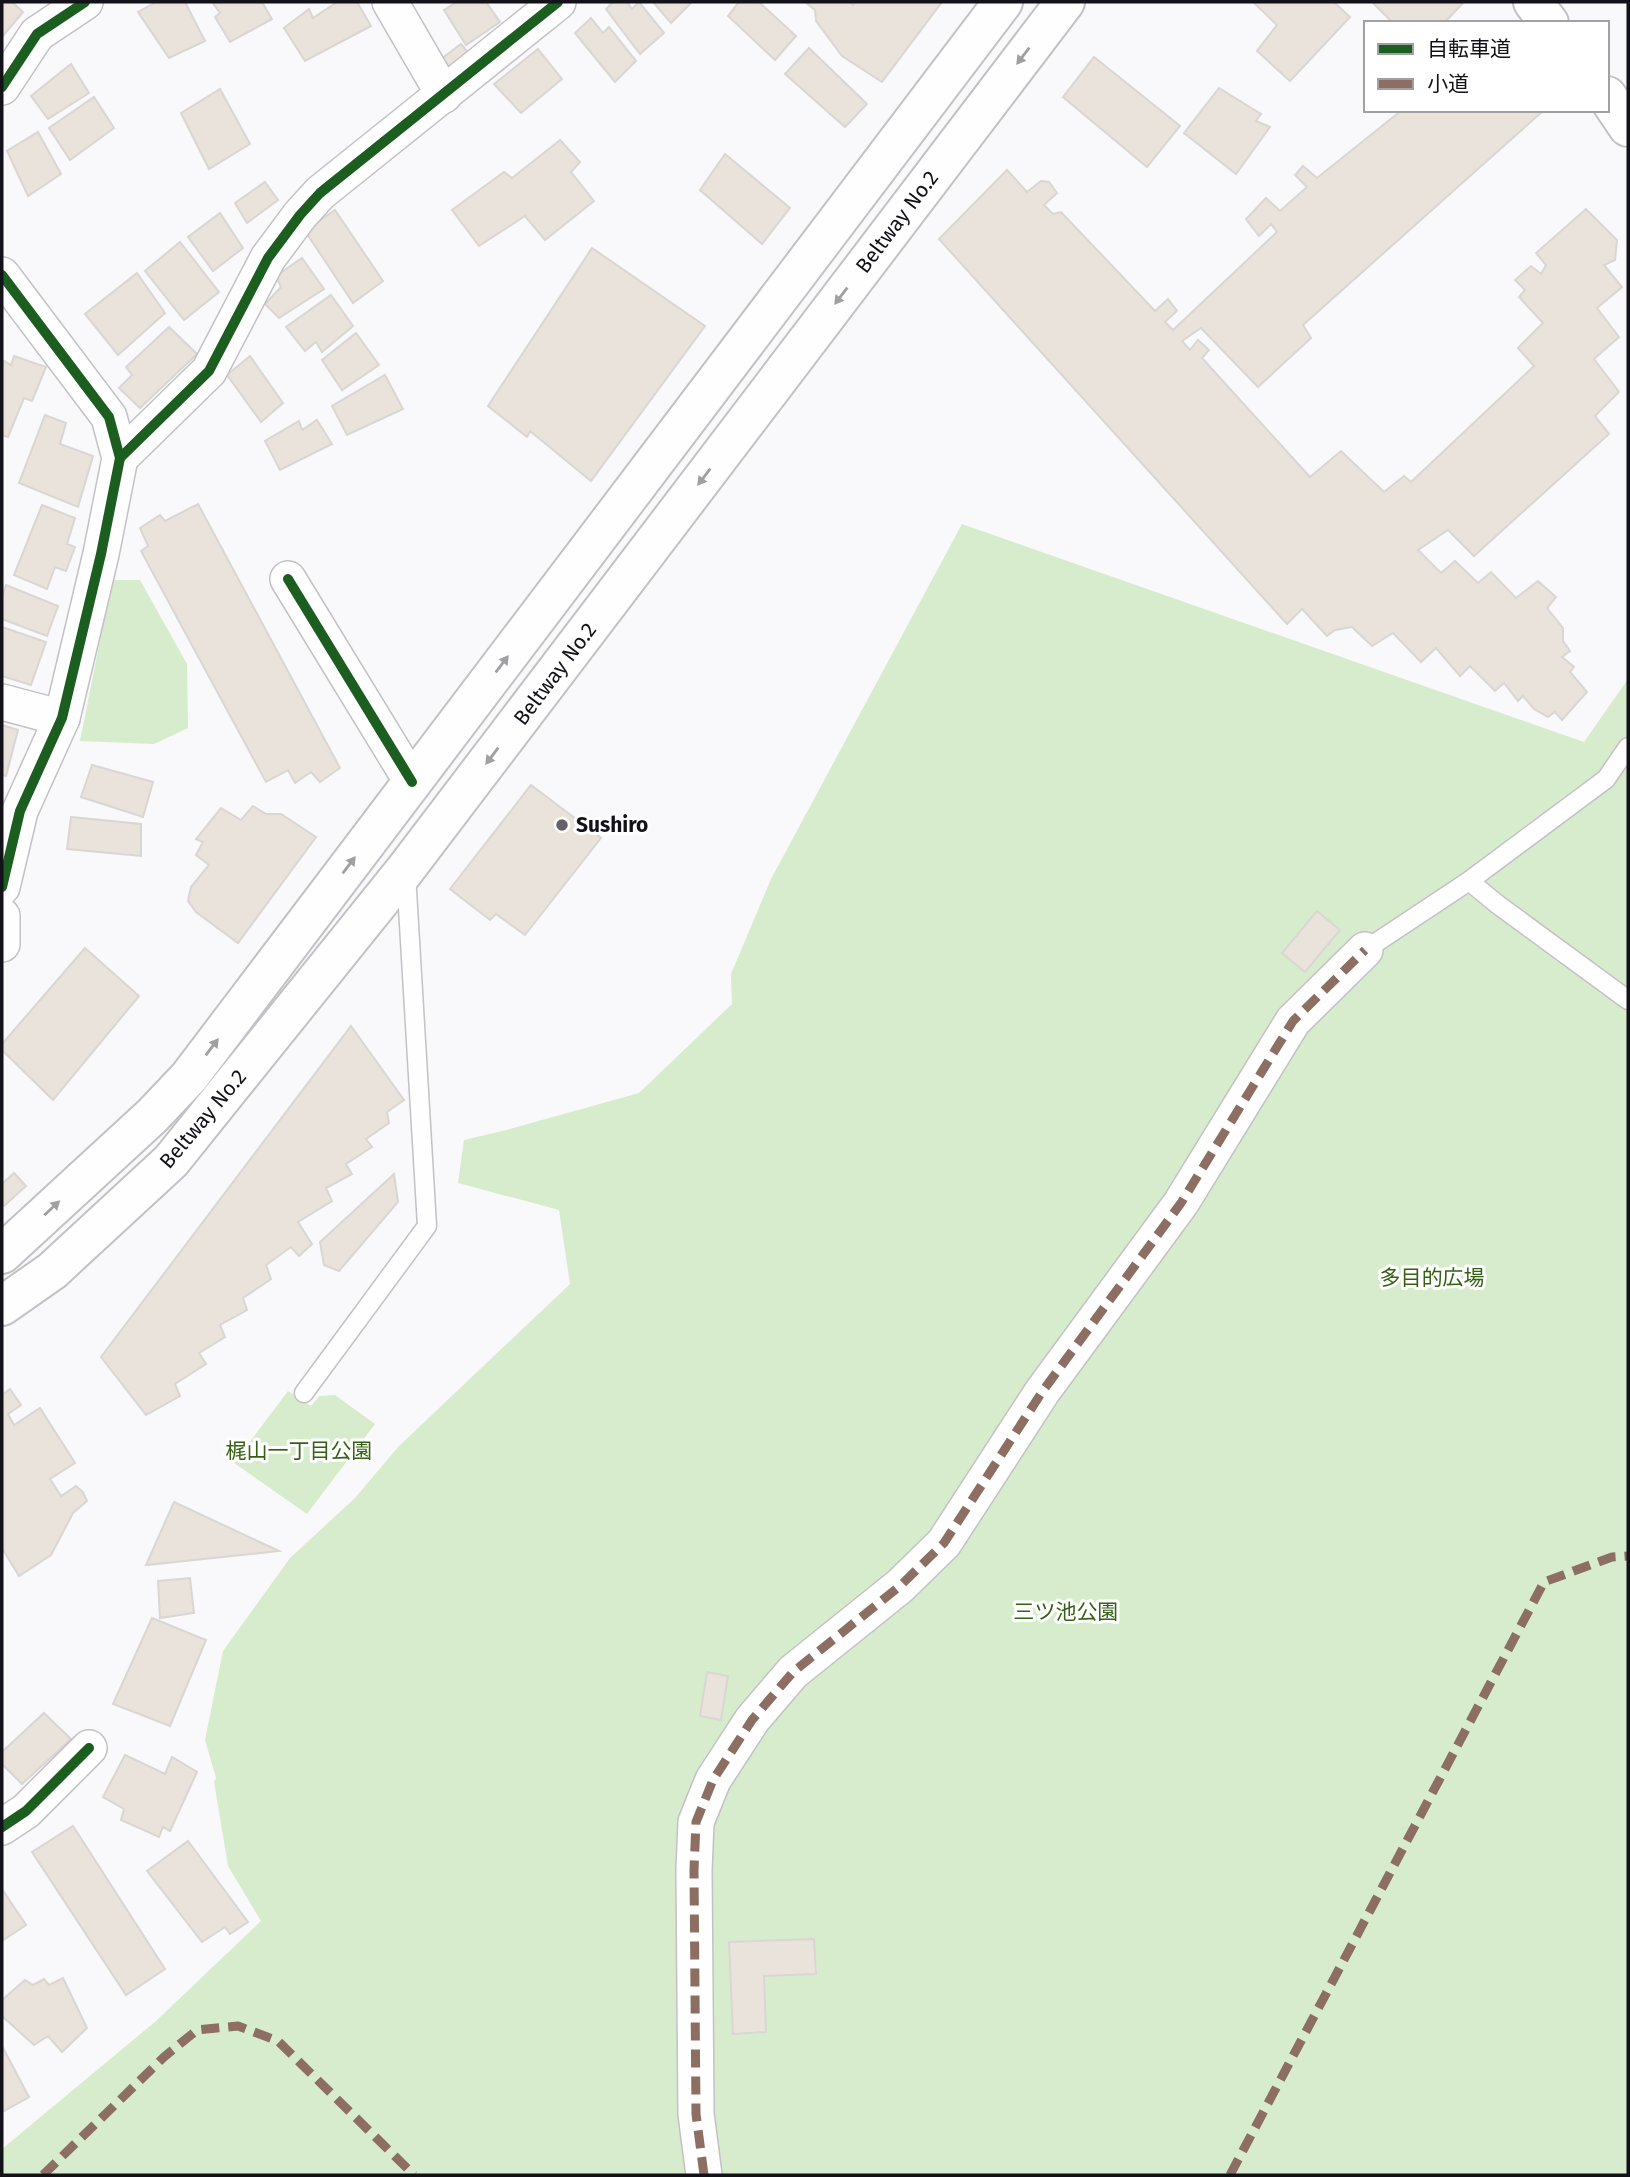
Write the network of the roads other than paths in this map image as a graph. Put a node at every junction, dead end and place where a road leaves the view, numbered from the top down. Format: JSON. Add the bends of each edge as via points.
{"nodes":[{"id":1,"x":85,"y":2,"type":"edge"},
{"id":2,"x":390,"y":2,"type":"edge"},
{"id":3,"x":558,"y":2,"type":"edge"},
{"id":4,"x":1003,"y":2,"type":"edge"},
{"id":5,"x":1065,"y":2,"type":"edge"},
{"id":6,"x":1533,"y":2,"type":"edge"},
{"id":7,"x":1547,"y":21,"type":"edge"},
{"id":8,"x":2,"y":87,"type":"edge"},
{"id":9,"x":444,"y":95,"type":"junction"},
{"id":10,"x":1609,"y":99,"type":"edge"},
{"id":11,"x":1628,"y":127,"type":"edge"},
{"id":12,"x":2,"y":275,"type":"edge"},
{"id":13,"x":120,"y":458,"type":"junction"},
{"id":14,"x":288,"y":579,"type":"dead end"},
{"id":15,"x":2,"y":702,"type":"edge"},
{"id":16,"x":62,"y":718,"type":"junction"},
{"id":17,"x":1628,"y":747,"type":"edge"},
{"id":18,"x":412,"y":782,"type":"junction"},
{"id":19,"x":405,"y":870,"type":"junction"},
{"id":20,"x":1469,"y":881,"type":"junction"},
{"id":21,"x":2,"y":887,"type":"edge"},
{"id":22,"x":2,"y":916,"type":"edge"},
{"id":23,"x":2,"y":944,"type":"edge"},
{"id":24,"x":1365,"y":950,"type":"joint"},
{"id":25,"x":1628,"y":1000,"type":"edge"},
{"id":26,"x":2,"y":1254,"type":"edge"},
{"id":27,"x":2,"y":1306,"type":"edge"},
{"id":28,"x":304,"y":1393,"type":"dead end"},
{"id":29,"x":89,"y":1748,"type":"dead end"},
{"id":30,"x":2,"y":1827,"type":"edge"},
{"id":31,"x":704,"y":2175,"type":"edge"}],
"edges":[{"from":1,"to":8,"type":"street","via":[[37,34]]},
{"from":2,"to":9,"type":"street"},
{"from":3,"to":9,"type":"street"},
{"from":18,"to":4,"type":"main road","name":"Beltway No.2","one_way":true},
{"from":5,"to":19,"type":"main road","name":"Beltway No.2","one_way":true},
{"from":6,"to":7,"type":"main road"},
{"from":9,"to":13,"type":"street","via":[[320,193],[300,215],[268,258],[209,371]]},
{"from":10,"to":11,"type":"main road"},
{"from":12,"to":13,"type":"street","via":[[109,417]]},
{"from":13,"to":16,"type":"street"},
{"from":14,"to":18,"type":"street"},
{"from":15,"to":16,"type":"street"},
{"from":16,"to":21,"type":"street","via":[[20,811]]},
{"from":17,"to":20,"type":"lane","via":[[1606,779]]},
{"from":26,"to":18,"type":"main road","name":"Beltway No.2","one_way":true,"via":[[189,1077]]},
{"from":19,"to":27,"type":"main road","name":"Beltway No.2","via":[[171,1161],[52,1271]]},
{"from":19,"to":28,"type":"lane","via":[[427,1226]]},
{"from":20,"to":24,"type":"lane"},
{"from":20,"to":25,"type":"lane"},
{"from":22,"to":23,"type":"street"},
{"from":24,"to":31,"type":"street","via":[[1293,1021],[1181,1203],[1042,1392],[944,1543],[900,1586],[793,1672],[752,1720],[713,1780],[696,1822],[694,1870],[696,2114]]},
{"from":29,"to":30,"type":"street","via":[[26,1811]]}]}
